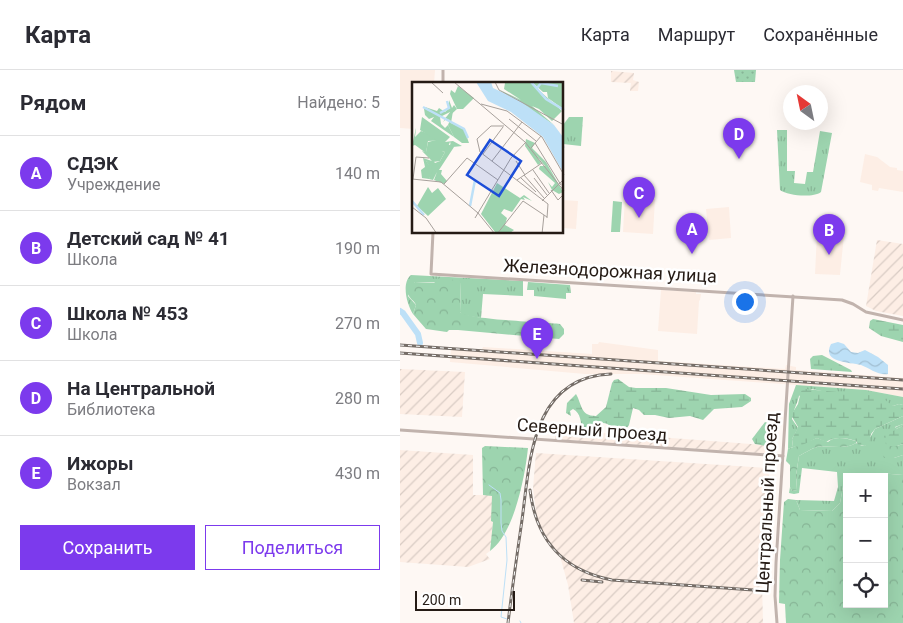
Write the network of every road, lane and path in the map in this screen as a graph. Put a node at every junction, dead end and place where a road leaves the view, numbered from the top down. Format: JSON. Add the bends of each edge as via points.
{"nodes":[{"id":1,"x":434,"y":234,"type":"edge"},
{"id":2,"x":793,"y":296,"type":"junction"},
{"id":3,"x":903,"y":320,"type":"edge"},
{"id":4,"x":400,"y":430,"type":"edge"},
{"id":5,"x":783,"y":456,"type":"junction"},
{"id":6,"x":777,"y":623,"type":"edge"}],
"edges":[{"from":1,"to":2,"type":"street","name":"Железнодорожная улица","via":[[431,274]]},
{"from":2,"to":3,"type":"street","name":"Железнодорожная улица","via":[[842,300],[866,312]]},
{"from":2,"to":5,"type":"street","name":"Центральный проезд"},
{"from":4,"to":5,"type":"street","name":"Северный проезд"},
{"from":5,"to":6,"type":"street","name":"Центральный проезд","via":[[776,563]]}]}
